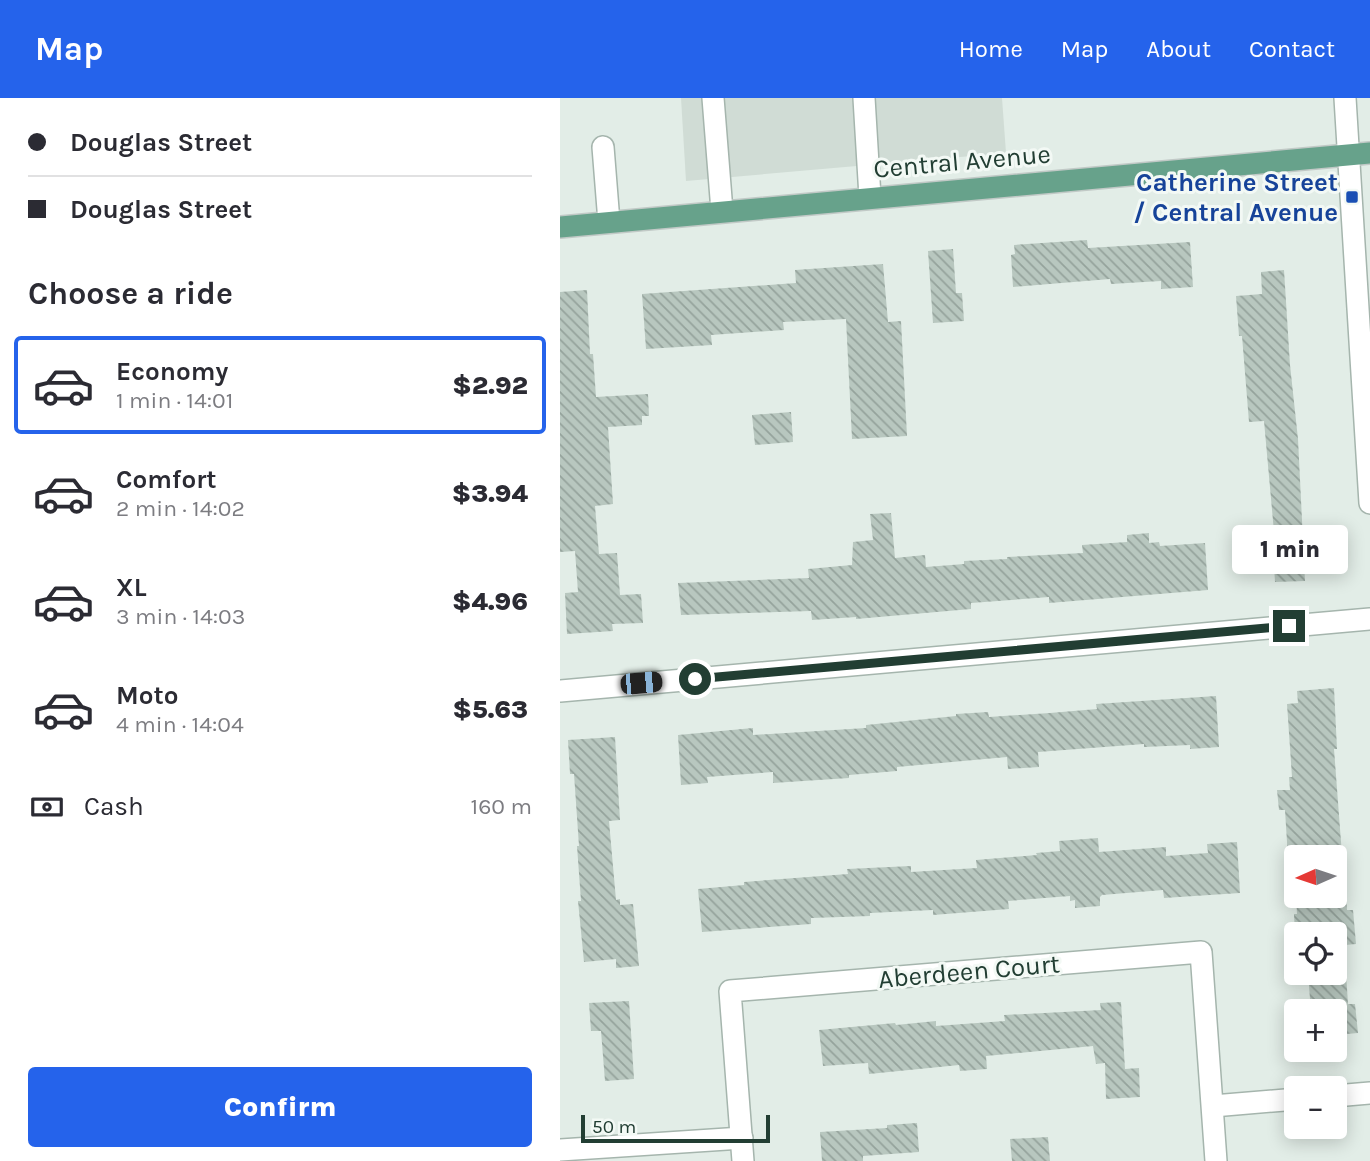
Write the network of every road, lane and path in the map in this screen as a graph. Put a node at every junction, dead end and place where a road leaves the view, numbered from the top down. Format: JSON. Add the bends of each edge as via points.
{"nodes":[{"id":1,"x":713,"y":98,"type":"edge"},
{"id":2,"x":864,"y":98,"type":"edge"},
{"id":3,"x":1345,"y":98,"type":"edge"},
{"id":4,"x":603,"y":147,"type":"dead end"},
{"id":5,"x":1360,"y":154,"type":"edge"},
{"id":6,"x":870,"y":197,"type":"junction"},
{"id":7,"x":722,"y":211,"type":"junction"},
{"id":8,"x":609,"y":222,"type":"junction"},
{"id":9,"x":560,"y":227,"type":"edge"},
{"id":10,"x":1370,"y":503,"type":"edge"},
{"id":11,"x":1370,"y":619,"type":"edge"},
{"id":12,"x":560,"y":691,"type":"edge"},
{"id":13,"x":1370,"y":1093,"type":"edge"},
{"id":14,"x":1347,"y":1095,"type":"edge"},
{"id":15,"x":1284,"y":1100,"type":"edge"},
{"id":16,"x":1213,"y":1106,"type":"junction"},
{"id":17,"x":741,"y":1138,"type":"junction"},
{"id":18,"x":560,"y":1150,"type":"edge"},
{"id":19,"x":743,"y":1161,"type":"edge"},
{"id":20,"x":1216,"y":1161,"type":"edge"}],
"edges":[{"from":1,"to":7,"type":"street"},
{"from":2,"to":6,"type":"street"},
{"from":3,"to":5,"type":"street"},
{"from":4,"to":8,"type":"street"},
{"from":5,"to":6,"type":"main road","name":"Central Avenue"},
{"from":5,"to":10,"type":"street"},
{"from":6,"to":7,"type":"main road","name":"Central Avenue"},
{"from":7,"to":8,"type":"main road","name":"Central Avenue"},
{"from":8,"to":9,"type":"main road","name":"Central Avenue"},
{"from":11,"to":12,"type":"street"},
{"from":13,"to":14,"type":"street"},
{"from":15,"to":16,"type":"street"},
{"from":16,"to":17,"type":"street","name":"Aberdeen Court","via":[[1201,951],[730,991]]},
{"from":16,"to":20,"type":"street","name":"Aberdeen Court"},
{"from":17,"to":18,"type":"street"},
{"from":17,"to":19,"type":"street","name":"Aberdeen Court"}]}
